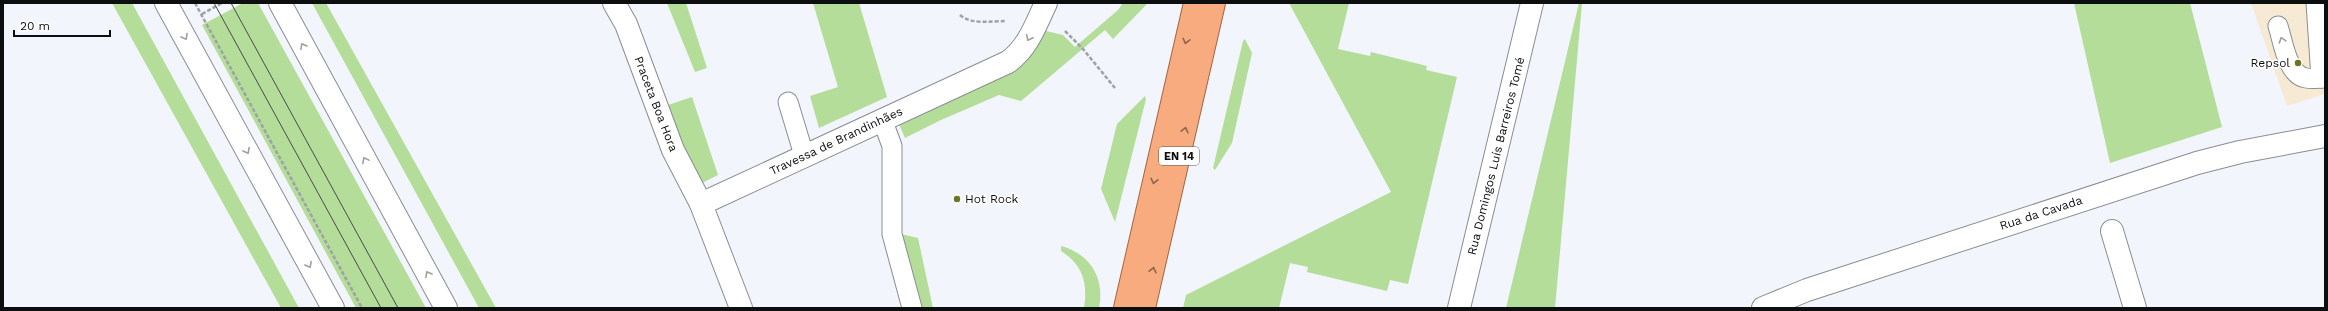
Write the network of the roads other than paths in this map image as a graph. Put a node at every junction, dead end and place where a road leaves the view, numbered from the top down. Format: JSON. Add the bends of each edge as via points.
{"nodes":[{"id":1,"x":166,"y":3,"type":"edge"},
{"id":2,"x":280,"y":3,"type":"edge"},
{"id":3,"x":614,"y":3,"type":"edge"},
{"id":4,"x":1046,"y":3,"type":"edge"},
{"id":5,"x":1195,"y":3,"type":"edge"},
{"id":6,"x":1214,"y":3,"type":"edge"},
{"id":7,"x":1532,"y":3,"type":"edge"},
{"id":8,"x":2316,"y":3,"type":"edge"},
{"id":9,"x":2278,"y":26,"type":"dead end"},
{"id":10,"x":2323,"y":78,"type":"edge"},
{"id":11,"x":788,"y":102,"type":"dead end"},
{"id":12,"x":891,"y":115,"type":"junction"},
{"id":13,"x":2325,"y":136,"type":"edge"},
{"id":14,"x":804,"y":155,"type":"junction"},
{"id":15,"x":700,"y":204,"type":"junction"},
{"id":16,"x":2112,"y":231,"type":"dead end"},
{"id":17,"x":333,"y":308,"type":"edge"},
{"id":18,"x":446,"y":308,"type":"edge"},
{"id":19,"x":741,"y":308,"type":"edge"},
{"id":20,"x":912,"y":308,"type":"edge"},
{"id":21,"x":1125,"y":308,"type":"edge"},
{"id":22,"x":1144,"y":308,"type":"edge"},
{"id":23,"x":1459,"y":308,"type":"edge"},
{"id":24,"x":1762,"y":308,"type":"edge"},
{"id":25,"x":2135,"y":308,"type":"edge"}],
"edges":[{"from":1,"to":17,"type":"main road","one_way":true},
{"from":18,"to":2,"type":"main road","one_way":true},
{"from":3,"to":15,"type":"main road","name":"Praceta Boa Hora","via":[[626,24],[673,150]]},
{"from":4,"to":12,"type":"main road","name":"Travessa de Brandinhães","one_way":true,"via":[[1022,51],[1008,62]]},
{"from":5,"to":21,"type":"highway","number":"EN 14","one_way":true},
{"from":22,"to":6,"type":"highway","number":"EN 14","one_way":true},
{"from":7,"to":23,"type":"main road","name":"Rua Domingos Luís Barreiros Tomé"},
{"from":8,"to":10,"type":"lane"},
{"from":10,"to":9,"type":"lane","one_way":true,"via":[[2305,78],[2295,72]]},
{"from":11,"to":14,"type":"lane"},
{"from":12,"to":14,"type":"main road","name":"Travessa de Brandinhães"},
{"from":12,"to":20,"type":"lane","via":[[892,234]]},
{"from":13,"to":24,"type":"main road","name":"Rua da Cavada","via":[[2197,163],[1807,290]]},
{"from":14,"to":15,"type":"main road","name":"Travessa de Brandinhães"},
{"from":15,"to":19,"type":"main road"},
{"from":16,"to":25,"type":"main road"}]}
